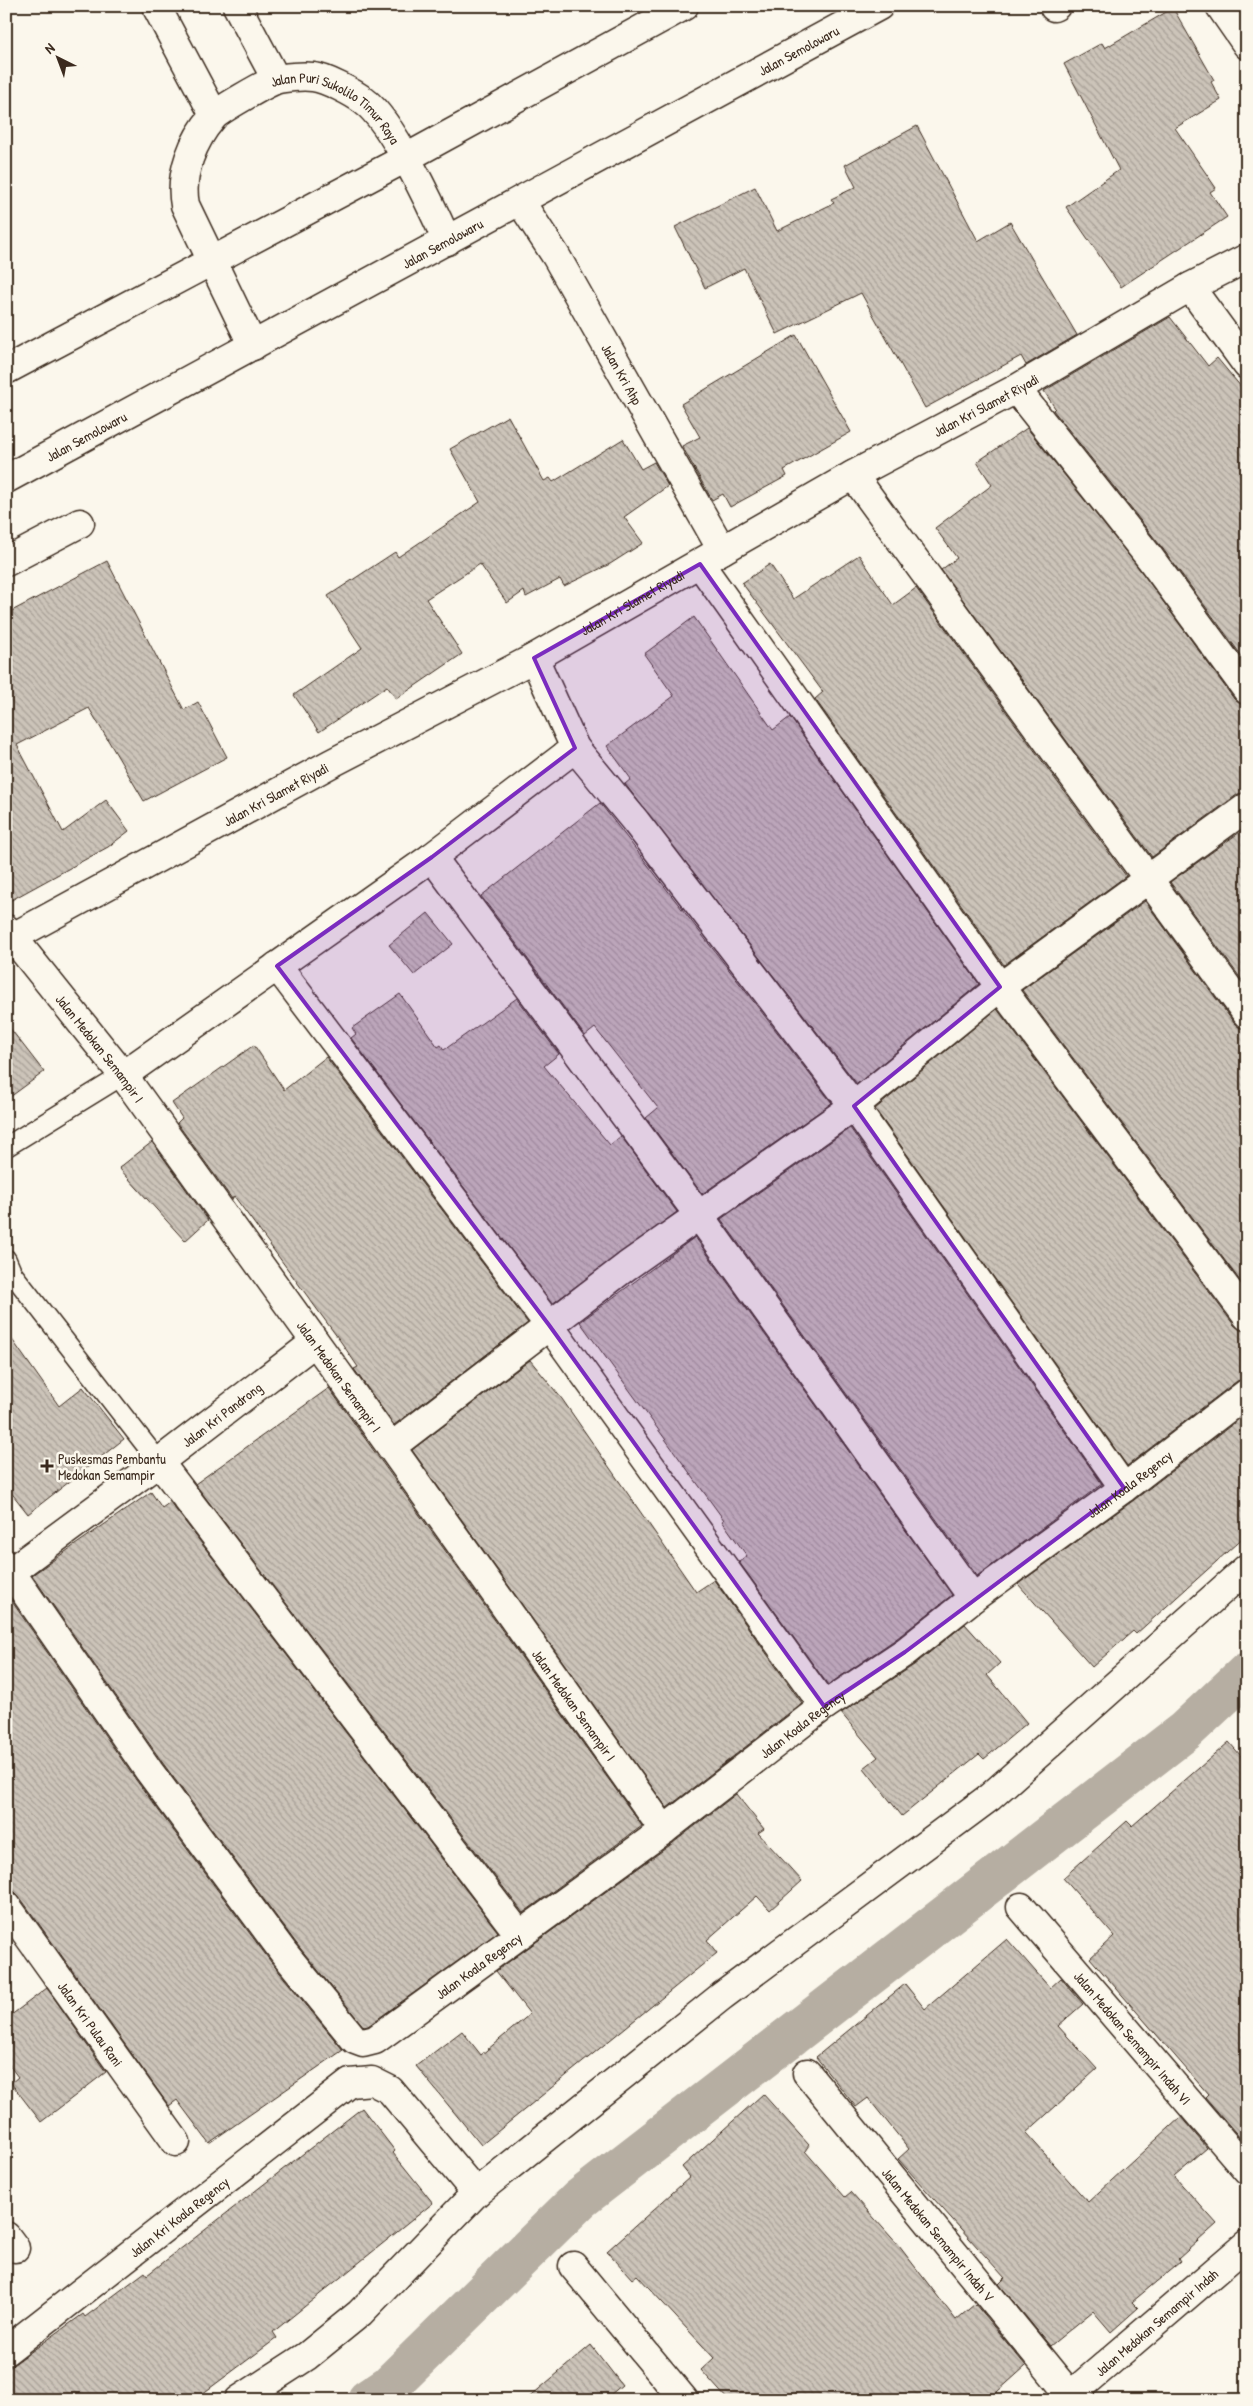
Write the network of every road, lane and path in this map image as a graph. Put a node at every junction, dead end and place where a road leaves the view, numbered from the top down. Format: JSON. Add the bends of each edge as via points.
{"nodes":[{"id":1,"x":156,"y":6,"type":"edge"},
{"id":2,"x":237,"y":6,"type":"edge"},
{"id":3,"x":684,"y":6,"type":"edge"},
{"id":4,"x":879,"y":6,"type":"edge"},
{"id":5,"x":1220,"y":6,"type":"edge"},
{"id":6,"x":1247,"y":44,"type":"edge"},
{"id":7,"x":276,"y":80,"type":"junction"},
{"id":8,"x":214,"y":115,"type":"junction"},
{"id":9,"x":408,"y":163,"type":"junction"},
{"id":10,"x":520,"y":201,"type":"junction"},
{"id":11,"x":443,"y":232,"type":"junction"},
{"id":12,"x":1247,"y":258,"type":"edge"},
{"id":13,"x":214,"y":267,"type":"junction"},
{"id":14,"x":1190,"y":287,"type":"junction"},
{"id":15,"x":247,"y":334,"type":"junction"},
{"id":16,"x":1247,"y":365,"type":"edge"},
{"id":17,"x":6,"y":370,"type":"edge"},
{"id":18,"x":1016,"y":388,"type":"junction"},
{"id":19,"x":853,"y":475,"type":"junction"},
{"id":20,"x":6,"y":479,"type":"edge"},
{"id":21,"x":80,"y":523,"type":"dead end"},
{"id":22,"x":711,"y":557,"type":"junction"},
{"id":23,"x":6,"y":562,"type":"edge"},
{"id":24,"x":534,"y":658,"type":"junction"},
{"id":25,"x":1247,"y":690,"type":"edge"},
{"id":26,"x":575,"y":748,"type":"junction"},
{"id":27,"x":1247,"y":807,"type":"edge"},
{"id":28,"x":432,"y":857,"type":"junction"},
{"id":29,"x":1149,"y":878,"type":"junction"},
{"id":30,"x":9,"y":933,"type":"edge"},
{"id":31,"x":277,"y":966,"type":"junction"},
{"id":32,"x":1000,"y":987,"type":"junction"},
{"id":33,"x":1247,"y":1014,"type":"edge"},
{"id":34,"x":123,"y":1075,"type":"junction"},
{"id":35,"x":854,"y":1106,"type":"junction"},
{"id":36,"x":6,"y":1147,"type":"edge"},
{"id":37,"x":698,"y":1214,"type":"junction"},
{"id":38,"x":6,"y":1259,"type":"edge"},
{"id":39,"x":1247,"y":1316,"type":"edge"},
{"id":40,"x":549,"y":1325,"type":"junction"},
{"id":41,"x":315,"y":1342,"type":"junction"},
{"id":42,"x":1247,"y":1393,"type":"edge"},
{"id":43,"x":391,"y":1447,"type":"junction"},
{"id":44,"x":159,"y":1462,"type":"junction"},
{"id":45,"x":1124,"y":1488,"type":"junction"},
{"id":46,"x":1247,"y":1568,"type":"edge"},
{"id":47,"x":8,"y":1571,"type":"edge"},
{"id":48,"x":973,"y":1598,"type":"junction"},
{"id":49,"x":824,"y":1706,"type":"junction"},
{"id":50,"x":664,"y":1830,"type":"junction"},
{"id":51,"x":6,"y":1905,"type":"edge"},
{"id":52,"x":1021,"y":1907,"type":"dead end"},
{"id":53,"x":519,"y":1934,"type":"junction"},
{"id":54,"x":807,"y":2073,"type":"dead end"},
{"id":55,"x":176,"y":2142,"type":"dead end"},
{"id":56,"x":1247,"y":2170,"type":"edge"},
{"id":57,"x":476,"y":2194,"type":"junction"},
{"id":58,"x":1247,"y":2244,"type":"edge"},
{"id":59,"x":573,"y":2266,"type":"dead end"},
{"id":60,"x":6,"y":2351,"type":"edge"},
{"id":61,"x":1067,"y":2398,"type":"edge"},
{"id":62,"x":239,"y":2400,"type":"edge"},
{"id":63,"x":684,"y":2400,"type":"edge"}],
"edges":[{"from":1,"to":8,"type":"street"},
{"from":2,"to":7,"type":"street","name":"Jalan Puri Sukolilo Timur Raya"},
{"from":3,"to":9,"type":"street"},
{"from":4,"to":10,"type":"street","name":"Jalan Semolowaru"},
{"from":5,"to":6,"type":"street"},
{"from":7,"to":8,"type":"street"},
{"from":7,"to":9,"type":"street","name":"Jalan Puri Sukolilo Timur Raya","via":[[313,77],[364,101],[378,114]]},
{"from":8,"to":13,"type":"street","via":[[190,155],[183,193],[185,205]]},
{"from":9,"to":11,"type":"street","name":"Jalan Puri Sukolilo Timur Raya"},
{"from":9,"to":13,"type":"street"},
{"from":10,"to":11,"type":"street","name":"Jalan Semolowaru"},
{"from":10,"to":22,"type":"street","name":"Jalan Kri Ahp","via":[[556,256]]},
{"from":11,"to":15,"type":"street","name":"Jalan Semolowaru"},
{"from":12,"to":14,"type":"street","name":"Jalan Kri Slamet Riyadi"},
{"from":13,"to":15,"type":"street"},
{"from":13,"to":17,"type":"street"},
{"from":14,"to":16,"type":"street"},
{"from":14,"to":18,"type":"street","name":"Jalan Kri Slamet Riyadi"},
{"from":15,"to":20,"type":"street","name":"Jalan Semolowaru"},
{"from":18,"to":19,"type":"street","name":"Jalan Kri Slamet Riyadi"},
{"from":18,"to":25,"type":"street","via":[[1150,558]]},
{"from":19,"to":22,"type":"street","name":"Jalan Kri Slamet Riyadi"},
{"from":19,"to":29,"type":"street"},
{"from":21,"to":23,"type":"street"},
{"from":22,"to":24,"type":"street","name":"Jalan Kri Slamet Riyadi"},
{"from":22,"to":32,"type":"street","name":"Jalan Kri Ahp"},
{"from":24,"to":26,"type":"street"},
{"from":24,"to":30,"type":"street","name":"Jalan Kri Slamet Riyadi"},
{"from":26,"to":28,"type":"street"},
{"from":26,"to":35,"type":"street","via":[[636,822]]},
{"from":27,"to":29,"type":"street"},
{"from":28,"to":31,"type":"street"},
{"from":28,"to":37,"type":"street"},
{"from":29,"to":32,"type":"street"},
{"from":29,"to":33,"type":"street"},
{"from":30,"to":34,"type":"street","name":"Jalan Medokan Semampir I"},
{"from":31,"to":34,"type":"street"},
{"from":31,"to":40,"type":"street"},
{"from":32,"to":35,"type":"street"},
{"from":32,"to":39,"type":"street","name":"Jalan Kri Ahp"},
{"from":34,"to":36,"type":"lane"},
{"from":34,"to":41,"type":"street","name":"Jalan Medokan Semampir I"},
{"from":35,"to":37,"type":"street"},
{"from":35,"to":45,"type":"street"},
{"from":37,"to":40,"type":"street"},
{"from":37,"to":48,"type":"street"},
{"from":38,"to":44,"type":"lane","via":[[12,1273]]},
{"from":40,"to":43,"type":"street"},
{"from":40,"to":49,"type":"street"},
{"from":41,"to":43,"type":"street","name":"Jalan Medokan Semampir I"},
{"from":41,"to":44,"type":"street","name":"Jalan Kri Pandrong"},
{"from":42,"to":45,"type":"street","name":"Jalan Koala Regency"},
{"from":43,"to":50,"type":"street","name":"Jalan Medokan Semampir I"},
{"from":44,"to":47,"type":"street","name":"Jalan Kri Pandrong"},
{"from":44,"to":53,"type":"street"},
{"from":45,"to":48,"type":"street","name":"Jalan Koala Regency"},
{"from":46,"to":57,"type":"street","via":[[990,1796],[722,1996]]},
{"from":47,"to":53,"type":"street","name":"Jalan Koala Regency","via":[[149,1771],[284,1953],[355,2040],[363,2043],[375,2040]]},
{"from":48,"to":49,"type":"street","name":"Jalan Koala Regency","via":[[905,1652]]},
{"from":49,"to":50,"type":"street","name":"Jalan Koala Regency"},
{"from":50,"to":53,"type":"street","name":"Jalan Koala Regency"},
{"from":51,"to":55,"type":"street","name":"Jalan Kri Pulau Rani"},
{"from":52,"to":56,"type":"street","name":"Jalan Medokan Semampir Indah VI"},
{"from":54,"to":61,"type":"street","name":"Jalan Medokan Semampir Indah V"},
{"from":57,"to":60,"type":"street","name":"Jalan Kri Koala Regency","via":[[390,2090],[372,2081],[350,2083]]},
{"from":57,"to":62,"type":"street","via":[[360,2312],[307,2356]]},
{"from":58,"to":61,"type":"street","name":"Jalan Medokan Semampir Indah"},
{"from":59,"to":63,"type":"street"}]}
